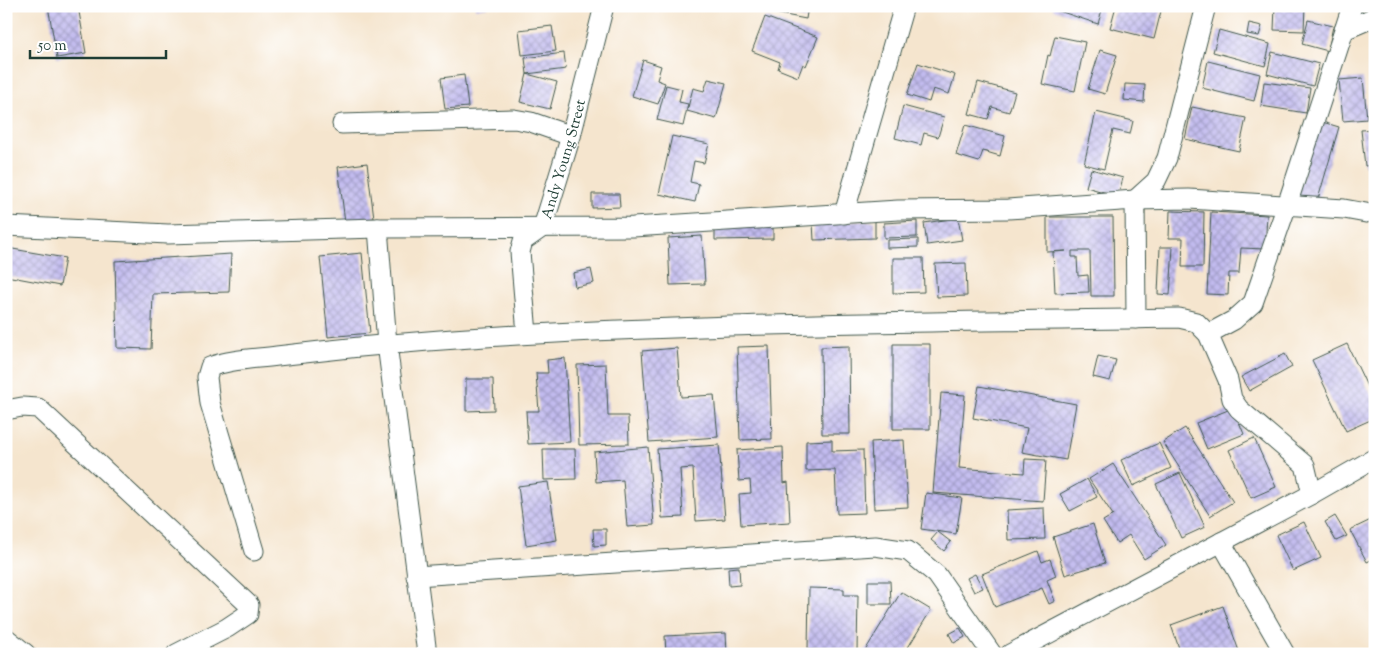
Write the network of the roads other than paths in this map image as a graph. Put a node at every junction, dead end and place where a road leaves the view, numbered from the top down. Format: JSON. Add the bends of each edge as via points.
{"nodes":[{"id":1,"x":604,"y":6,"type":"edge"},
{"id":2,"x":904,"y":6,"type":"edge"},
{"id":3,"x":1206,"y":6,"type":"edge"},
{"id":4,"x":1352,"y":6,"type":"edge"},
{"id":5,"x":1375,"y":17,"type":"edge"},
{"id":6,"x":1344,"y":30,"type":"junction"},
{"id":7,"x":342,"y":124,"type":"dead end"},
{"id":8,"x":571,"y":136,"type":"junction"},
{"id":9,"x":1135,"y":200,"type":"junction"},
{"id":10,"x":1287,"y":205,"type":"junction"},
{"id":11,"x":1366,"y":213,"type":"dead end"},
{"id":12,"x":844,"y":214,"type":"junction"},
{"id":13,"x":6,"y":226,"type":"edge"},
{"id":14,"x":543,"y":227,"type":"junction"},
{"id":15,"x":378,"y":228,"type":"junction"},
{"id":16,"x":1136,"y":319,"type":"junction"},
{"id":17,"x":527,"y":334,"type":"junction"},
{"id":18,"x":1208,"y":334,"type":"junction"},
{"id":19,"x":387,"y":344,"type":"junction"},
{"id":20,"x":6,"y":410,"type":"edge"},
{"id":21,"x":1375,"y":458,"type":"edge"},
{"id":22,"x":1312,"y":494,"type":"junction"},
{"id":23,"x":1221,"y":542,"type":"junction"},
{"id":24,"x":254,"y":551,"type":"dead end"},
{"id":25,"x":416,"y":576,"type":"junction"},
{"id":26,"x":6,"y":638,"type":"edge"},
{"id":27,"x":26,"y":654,"type":"edge"},
{"id":28,"x":176,"y":654,"type":"edge"},
{"id":29,"x":427,"y":654,"type":"edge"},
{"id":30,"x":992,"y":654,"type":"edge"},
{"id":31,"x":1010,"y":654,"type":"edge"},
{"id":32,"x":1285,"y":654,"type":"edge"}],
"edges":[{"from":1,"to":8,"type":"street","name":"Andy Young Street"},
{"from":2,"to":12,"type":"street"},
{"from":3,"to":9,"type":"street","via":[[1168,158],[1156,181]]},
{"from":4,"to":6,"type":"street"},
{"from":5,"to":6,"type":"street"},
{"from":6,"to":10,"type":"street"},
{"from":7,"to":8,"type":"street","via":[[514,119]]},
{"from":8,"to":14,"type":"street","name":"Andy Young Street"},
{"from":9,"to":10,"type":"street","via":[[1189,199]]},
{"from":9,"to":12,"type":"street","via":[[1008,209]]},
{"from":9,"to":16,"type":"street"},
{"from":10,"to":11,"type":"street"},
{"from":10,"to":18,"type":"street","via":[[1253,303],[1234,320]]},
{"from":12,"to":14,"type":"street","via":[[633,227]]},
{"from":13,"to":15,"type":"street","via":[[168,234]]},
{"from":14,"to":15,"type":"street"},
{"from":14,"to":17,"type":"street","name":"Andy Young Street","via":[[523,241],[520,252]]},
{"from":15,"to":19,"type":"street"},
{"from":16,"to":17,"type":"street","via":[[860,323]]},
{"from":16,"to":18,"type":"street","via":[[1179,318],[1196,322]]},
{"from":17,"to":19,"type":"street"},
{"from":18,"to":22,"type":"street","via":[[1228,380],[1232,399],[1239,409],[1305,465]]},
{"from":19,"to":24,"type":"street","via":[[221,363],[210,368],[207,377],[210,403]]},
{"from":19,"to":25,"type":"street"},
{"from":20,"to":28,"type":"street","via":[[38,408],[249,605],[248,614]]},
{"from":21,"to":22,"type":"street"},
{"from":22,"to":23,"type":"street"},
{"from":23,"to":31,"type":"street"},
{"from":23,"to":32,"type":"street"},
{"from":25,"to":29,"type":"street"},
{"from":25,"to":30,"type":"street","via":[[875,546],[908,551],[937,575]]},
{"from":26,"to":27,"type":"street"}]}
